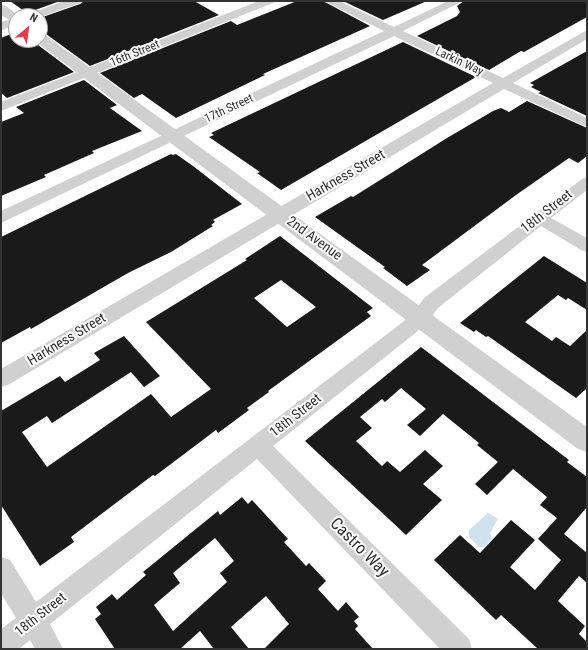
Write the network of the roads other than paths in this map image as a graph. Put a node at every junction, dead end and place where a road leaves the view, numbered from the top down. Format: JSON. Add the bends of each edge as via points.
{"nodes":[{"id":1,"x":76,"y":1,"type":"edge"},
{"id":2,"x":269,"y":1,"type":"edge"},
{"id":3,"x":330,"y":1,"type":"edge"},
{"id":4,"x":457,"y":1,"type":"edge"},
{"id":5,"x":48,"y":11,"type":"edge"},
{"id":6,"x":394,"y":31,"type":"junction"},
{"id":7,"x":587,"y":34,"type":"edge"},
{"id":8,"x":48,"y":44,"type":"edge"},
{"id":9,"x":87,"y":73,"type":"junction"},
{"id":10,"x":504,"y":83,"type":"junction"},
{"id":11,"x":1,"y":107,"type":"edge"},
{"id":12,"x":587,"y":123,"type":"edge"},
{"id":13,"x":174,"y":136,"type":"junction"},
{"id":14,"x":587,"y":182,"type":"edge"},
{"id":15,"x":280,"y":214,"type":"junction"},
{"id":16,"x":1,"y":218,"type":"edge"},
{"id":17,"x":539,"y":218,"type":"junction"},
{"id":18,"x":587,"y":246,"type":"edge"},
{"id":19,"x":420,"y":318,"type":"junction"},
{"id":20,"x":1,"y":379,"type":"edge"},
{"id":21,"x":587,"y":441,"type":"edge"},
{"id":22,"x":258,"y":446,"type":"junction"},
{"id":23,"x":1,"y":569,"type":"edge"},
{"id":24,"x":33,"y":621,"type":"junction"},
{"id":25,"x":1,"y":646,"type":"edge"},
{"id":26,"x":50,"y":649,"type":"edge"},
{"id":27,"x":459,"y":649,"type":"edge"}],
"edges":[{"from":1,"to":5,"type":"street"},
{"from":2,"to":9,"type":"street","name":"16th Street"},
{"from":3,"to":6,"type":"street","name":"Larkin Way"},
{"from":4,"to":6,"type":"street","name":"17th Street"},
{"from":6,"to":10,"type":"street","name":"Larkin Way"},
{"from":6,"to":13,"type":"street","name":"17th Street"},
{"from":7,"to":10,"type":"street","name":"Harkness Street"},
{"from":8,"to":9,"type":"street","name":"2nd Avenue"},
{"from":9,"to":11,"type":"street","name":"16th Street"},
{"from":9,"to":13,"type":"street","name":"2nd Avenue"},
{"from":10,"to":12,"type":"street","name":"Larkin Way"},
{"from":10,"to":15,"type":"street","name":"Harkness Street"},
{"from":13,"to":15,"type":"street","name":"2nd Avenue"},
{"from":13,"to":16,"type":"street","name":"17th Street"},
{"from":14,"to":17,"type":"street","name":"18th Street"},
{"from":15,"to":19,"type":"street","name":"2nd Avenue"},
{"from":15,"to":20,"type":"street","name":"Harkness Street"},
{"from":17,"to":18,"type":"street"},
{"from":17,"to":19,"type":"street","name":"18th Street","via":[[431,303]]},
{"from":19,"to":21,"type":"street","name":"2nd Avenue"},
{"from":19,"to":22,"type":"street","name":"18th Street"},
{"from":22,"to":24,"type":"street","name":"18th Street"},
{"from":22,"to":27,"type":"street","name":"Castro Way"},
{"from":23,"to":24,"type":"street"},
{"from":24,"to":25,"type":"street","name":"18th Street"},
{"from":24,"to":26,"type":"street"}]}
